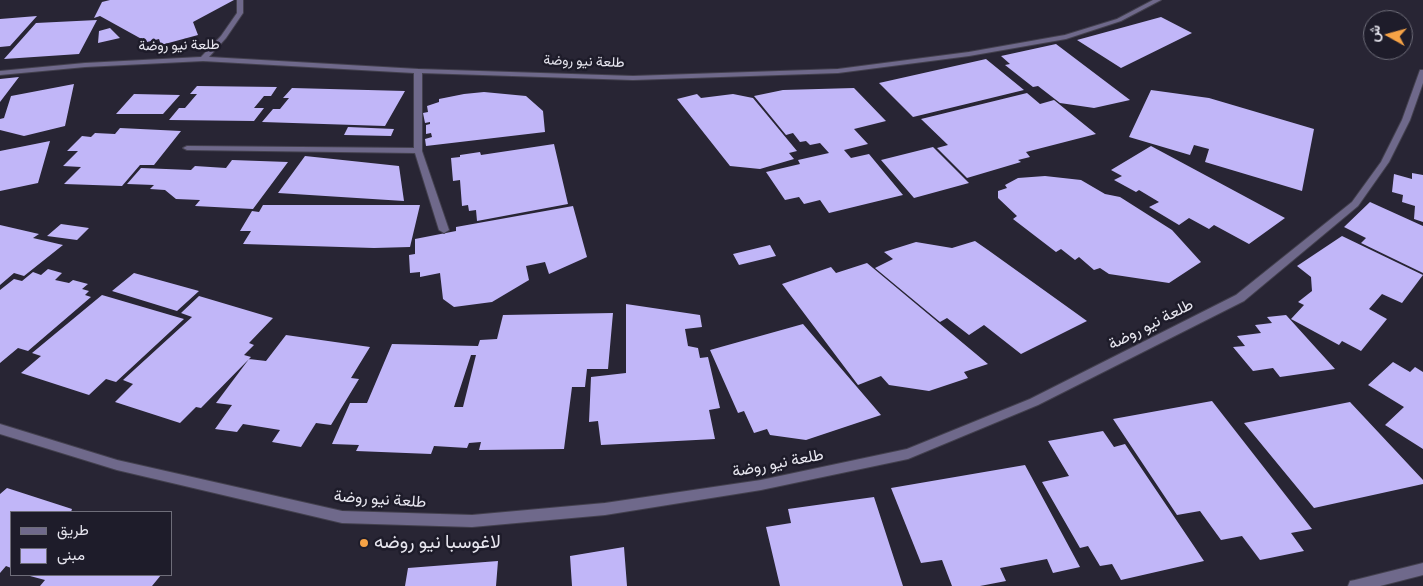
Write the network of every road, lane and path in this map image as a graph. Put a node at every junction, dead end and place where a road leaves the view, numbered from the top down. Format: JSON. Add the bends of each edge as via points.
{"nodes":[{"id":1,"x":240,"y":0,"type":"edge"},
{"id":2,"x":1158,"y":0,"type":"edge"},
{"id":3,"x":203,"y":59,"type":"junction"},
{"id":4,"x":418,"y":72,"type":"junction"},
{"id":5,"x":1423,"y":72,"type":"edge"},
{"id":6,"x":0,"y":73,"type":"edge"},
{"id":7,"x":186,"y":148,"type":"dead end"},
{"id":8,"x":418,"y":151,"type":"junction"},
{"id":9,"x":444,"y":230,"type":"dead end"},
{"id":10,"x":0,"y":430,"type":"edge"},
{"id":11,"x":1423,"y":569,"type":"edge"},
{"id":12,"x":1355,"y":586,"type":"edge"}],
"edges":[{"from":1,"to":3,"type":"street","via":[[240,13]]},
{"from":2,"to":4,"type":"street","name":"طلعة نيو روضة","via":[[1119,20],[1066,37],[969,54],[838,71],[633,78]]},
{"from":3,"to":4,"type":"street","name":"طلعة نيو روضة"},
{"from":3,"to":6,"type":"street","name":"طلعة نيو روضة"},
{"from":4,"to":8,"type":"street"},
{"from":5,"to":10,"type":"street","name":"طلعة نيو روضة","via":[[1406,120],[1385,162],[1355,204],[1240,298],[1034,402],[908,454],[761,485],[605,510],[472,521],[342,517],[117,465]]},
{"from":7,"to":8,"type":"street"},
{"from":8,"to":9,"type":"street"},
{"from":11,"to":12,"type":"street"}]}
